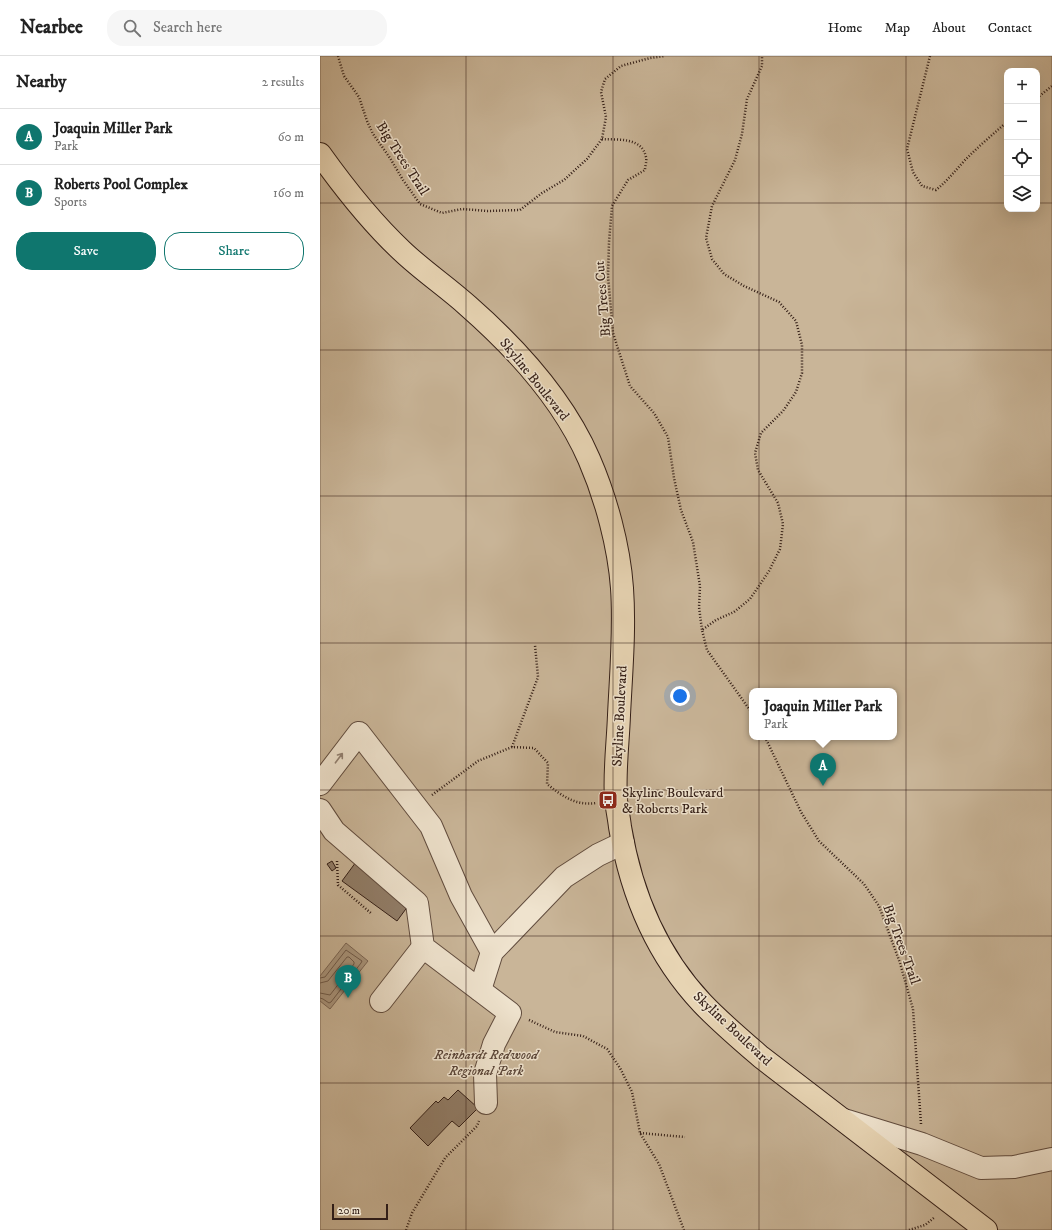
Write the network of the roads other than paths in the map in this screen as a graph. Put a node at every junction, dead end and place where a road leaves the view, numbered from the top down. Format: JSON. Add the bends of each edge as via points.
{"nodes":[{"id":1,"x":320,"y":154,"type":"edge"},
{"id":2,"x":320,"y":784,"type":"edge"},
{"id":3,"x":320,"y":810,"type":"edge"},
{"id":4,"x":623,"y":843,"type":"junction"},
{"id":5,"x":423,"y":947,"type":"junction"},
{"id":6,"x":492,"y":952,"type":"junction"},
{"id":7,"x":480,"y":990,"type":"junction"},
{"id":8,"x":381,"y":1001,"type":"dead end"},
{"id":9,"x":486,"y":1103,"type":"road end"},
{"id":10,"x":842,"y":1119,"type":"junction"},
{"id":11,"x":1052,"y":1160,"type":"edge"},
{"id":12,"x":986,"y":1230,"type":"edge"}],
"edges":[{"from":1,"to":4,"type":"main road","name":"Skyline Boulevard","via":[[344,188],[379,228],[403,252],[468,306],[530,368],[574,428],[590,460],[612,528],[622,586],[622,664],[616,800]]},
{"from":2,"to":6,"type":"lane","one_way":true,"via":[[359,733],[431,826],[461,896]]},
{"from":3,"to":5,"type":"lane","via":[[334,831],[417,903]]},
{"from":4,"to":6,"type":"lane","via":[[564,877]]},
{"from":4,"to":10,"type":"main road","name":"Skyline Boulevard","via":[[630,874],[650,929],[666,957],[701,1002],[761,1056]]},
{"from":5,"to":7,"type":"lane"},
{"from":5,"to":8,"type":"lane"},
{"from":6,"to":7,"type":"lane"},
{"from":7,"to":9,"type":"lane","via":[[510,1012],[494,1044],[485,1074]]},
{"from":10,"to":11,"type":"lane","via":[[922,1144],[981,1168],[1014,1167]]},
{"from":10,"to":12,"type":"main road","name":"Skyline Boulevard"}]}
